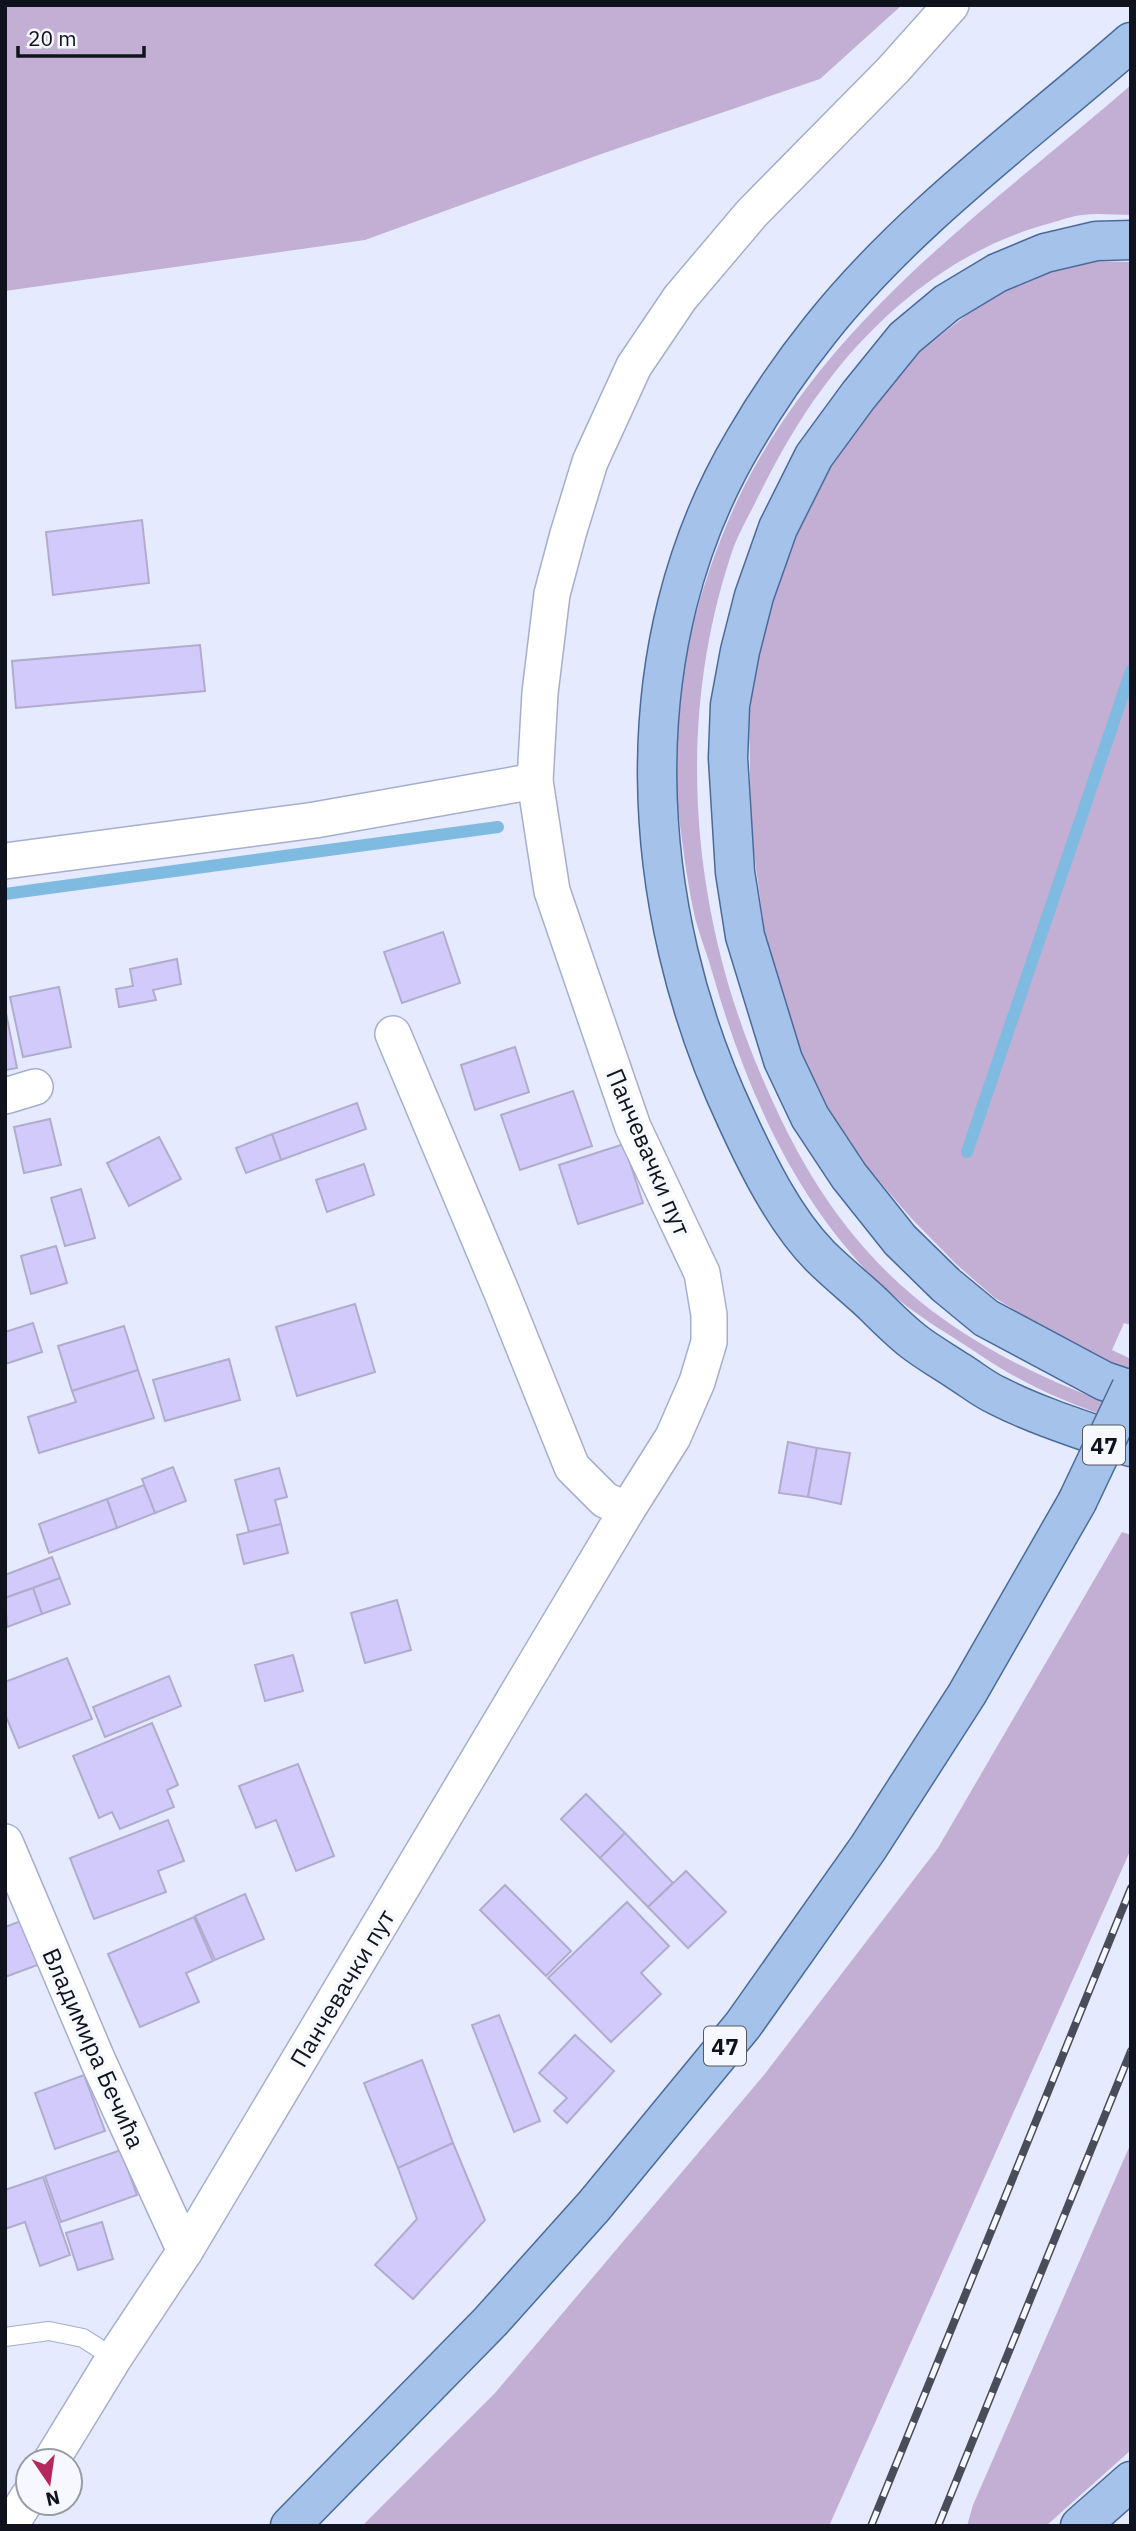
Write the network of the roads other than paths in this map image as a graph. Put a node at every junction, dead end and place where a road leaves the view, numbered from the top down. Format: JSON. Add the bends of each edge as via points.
{"nodes":[{"id":1,"x":951,"y":5,"type":"edge"},
{"id":2,"x":1131,"y":42,"type":"edge"},
{"id":3,"x":1131,"y":240,"type":"edge"},
{"id":4,"x":535,"y":781,"type":"junction"},
{"id":5,"x":5,"y":861,"type":"edge"},
{"id":6,"x":393,"y":1034,"type":"dead end"},
{"id":7,"x":1131,"y":1389,"type":"edge"},
{"id":8,"x":1131,"y":1447,"type":"edge"},
{"id":9,"x":626,"y":1510,"type":"junction"},
{"id":10,"x":5,"y":1842,"type":"edge"},
{"id":11,"x":185,"y":2251,"type":"junction"},
{"id":12,"x":5,"y":2337,"type":"edge"},
{"id":13,"x":114,"y":2358,"type":"junction"},
{"id":14,"x":60,"y":2447,"type":"edge"},
{"id":15,"x":1131,"y":2481,"type":"edge"},
{"id":16,"x":290,"y":2526,"type":"edge"},
{"id":17,"x":1080,"y":2526,"type":"edge"}],
"edges":[{"from":1,"to":4,"type":"street","name":"Панчевачки пут","via":[[752,214],[680,298],[634,366],[590,462],[552,594]]},
{"from":2,"to":8,"type":"main road","via":[[888,255],[821,328],[779,387],[742,444],[706,516],[679,593],[656,741],[667,907],[682,968],[725,1095],[783,1207],[817,1253],[913,1341],[992,1394]]},
{"from":3,"to":7,"type":"main road","via":[[1096,241],[1045,253],[997,273],[947,303],[905,338],[858,396],[814,456],[778,528],[740,651],[730,705],[728,758],[735,872],[745,936],[783,1060],[810,1117],[849,1177],[900,1240],[946,1285],[986,1318],[1104,1381]]},
{"from":4,"to":5,"type":"street","via":[[315,820]]},
{"from":4,"to":9,"type":"street","name":"Панчевачки пут","via":[[552,891],[633,1127],[702,1273],[709,1315],[709,1342],[697,1382],[673,1437]]},
{"from":6,"to":9,"type":"street","via":[[572,1467],[605,1500]]},
{"from":7,"to":16,"type":"main road","number":"47","bridge":true,"via":[[1077,1502],[967,1694],[868,1848],[743,2025],[594,2206],[491,2321]]},
{"from":9,"to":11,"type":"street","name":"Панчевачки пут"},
{"from":10,"to":11,"type":"street","name":"Владимира Бечића"},
{"from":11,"to":13,"type":"street","name":"Панчевачки пут"},
{"from":12,"to":13,"type":"lane","via":[[49,2331],[83,2338]]},
{"from":13,"to":14,"type":"street","name":"Панчевачки пут"},
{"from":15,"to":17,"type":"main road"}]}
